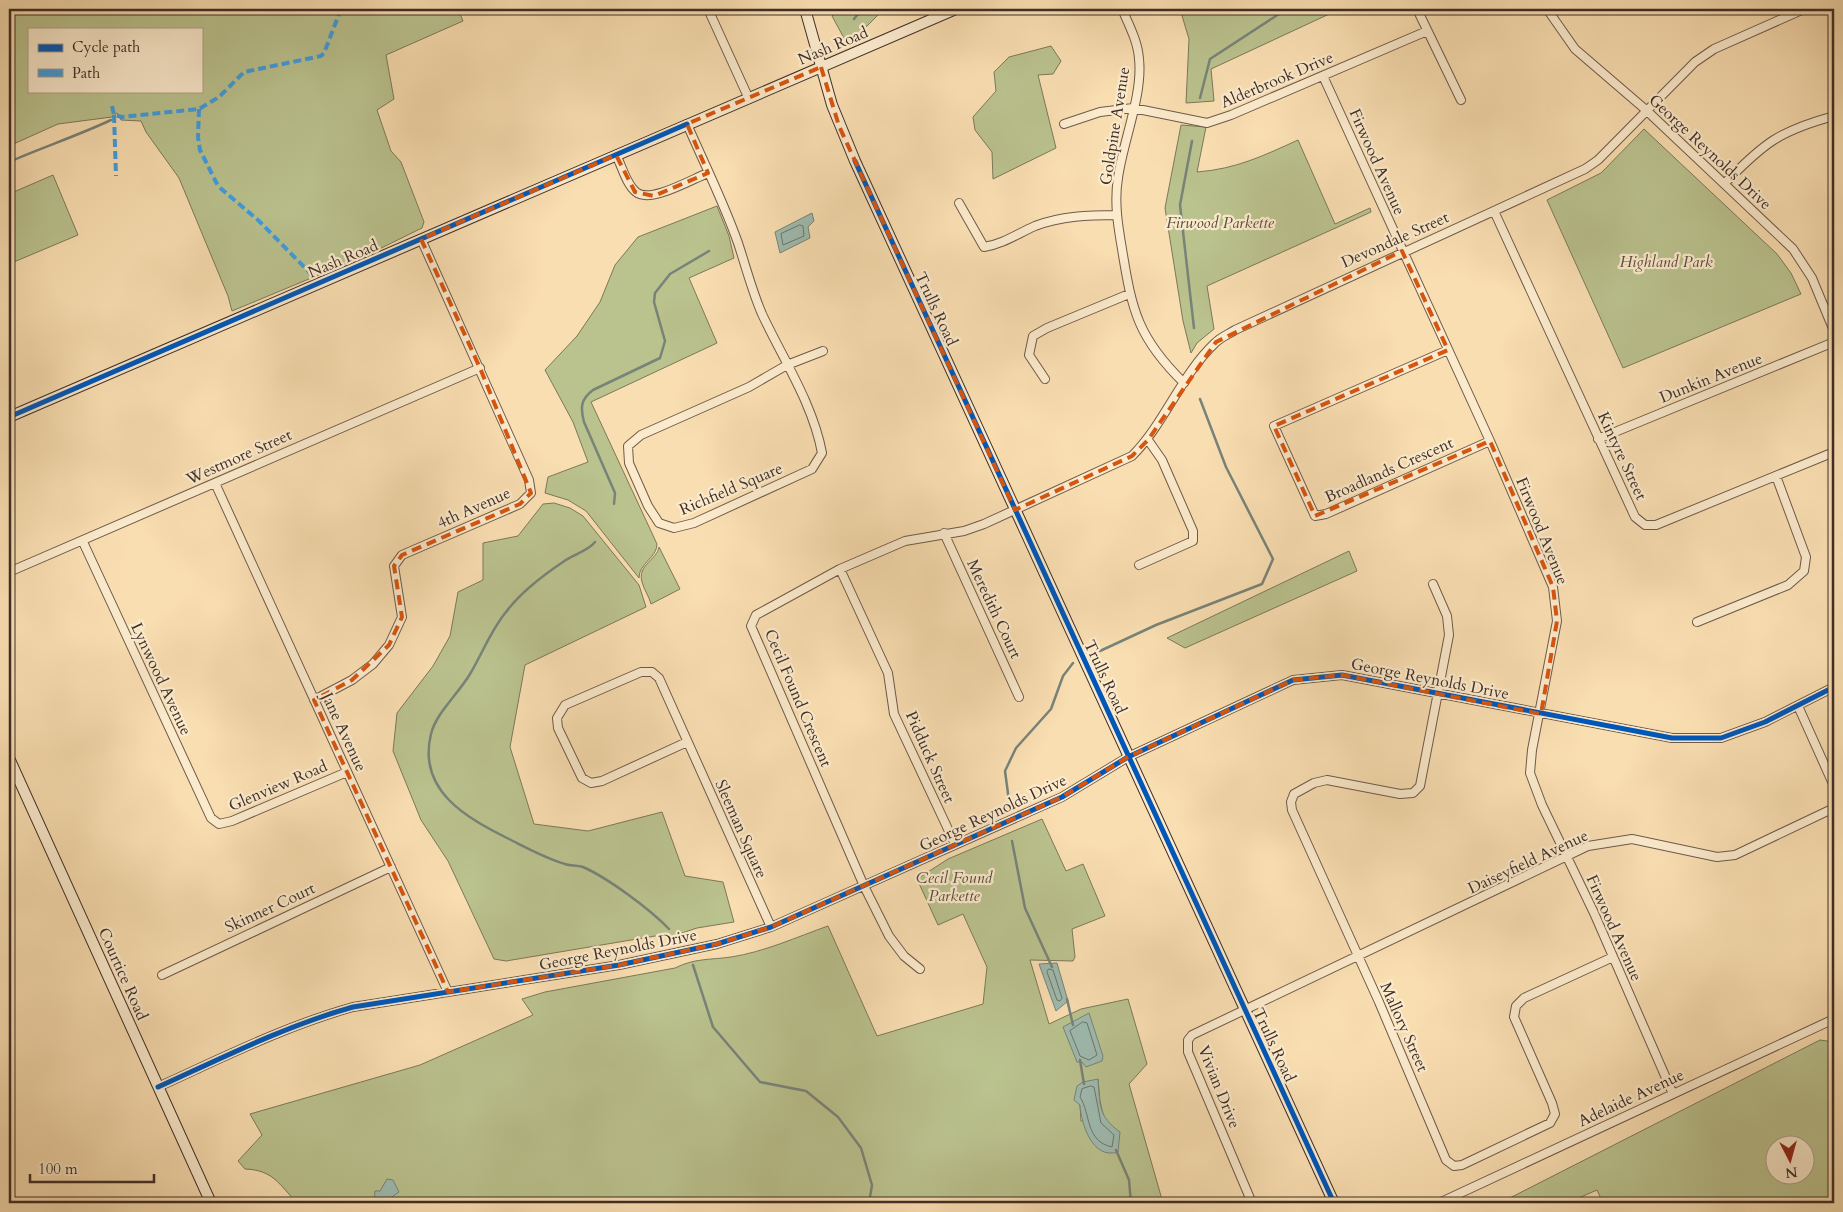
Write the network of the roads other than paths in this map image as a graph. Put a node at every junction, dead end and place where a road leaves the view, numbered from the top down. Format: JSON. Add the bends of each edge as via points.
{"nodes":[{"id":1,"x":708,"y":9,"type":"edge"},
{"id":2,"x":805,"y":9,"type":"edge"},
{"id":3,"x":956,"y":9,"type":"edge"},
{"id":4,"x":1122,"y":9,"type":"edge"},
{"id":5,"x":1417,"y":9,"type":"edge"},
{"id":6,"x":1547,"y":9,"type":"edge"},
{"id":7,"x":1804,"y":9,"type":"edge"},
{"id":8,"x":1427,"y":31,"type":"junction"},
{"id":9,"x":821,"y":67,"type":"junction"},
{"id":10,"x":1323,"y":76,"type":"junction"},
{"id":11,"x":749,"y":99,"type":"junction"},
{"id":12,"x":1461,"y":100,"type":"dead end"},
{"id":13,"x":1133,"y":108,"type":"junction"},
{"id":14,"x":1646,"y":110,"type":"junction"},
{"id":15,"x":1834,"y":116,"type":"edge"},
{"id":16,"x":687,"y":124,"type":"junction"},
{"id":17,"x":1064,"y":124,"type":"dead end"},
{"id":18,"x":616,"y":154,"type":"junction"},
{"id":19,"x":708,"y":173,"type":"junction"},
{"id":20,"x":1724,"y":184,"type":"junction"},
{"id":21,"x":959,"y":204,"type":"dead end"},
{"id":22,"x":1494,"y":211,"type":"junction"},
{"id":23,"x":1117,"y":215,"type":"junction"},
{"id":24,"x":421,"y":239,"type":"junction"},
{"id":25,"x":1402,"y":251,"type":"junction"},
{"id":26,"x":1129,"y":294,"type":"junction"},
{"id":27,"x":1834,"y":331,"type":"edge"},
{"id":28,"x":1834,"y":342,"type":"edge"},
{"id":29,"x":1448,"y":350,"type":"junction"},
{"id":30,"x":823,"y":352,"type":"dead end"},
{"id":31,"x":787,"y":366,"type":"junction"},
{"id":32,"x":480,"y":368,"type":"junction"},
{"id":33,"x":1045,"y":379,"type":"dead end"},
{"id":34,"x":1184,"y":383,"type":"junction"},
{"id":35,"x":9,"y":417,"type":"edge"},
{"id":36,"x":1598,"y":439,"type":"junction"},
{"id":37,"x":1148,"y":440,"type":"junction"},
{"id":38,"x":1490,"y":440,"type":"junction"},
{"id":39,"x":1834,"y":452,"type":"edge"},
{"id":40,"x":1776,"y":476,"type":"junction"},
{"id":41,"x":215,"y":482,"type":"junction"},
{"id":42,"x":1015,"y":510,"type":"junction"},
{"id":43,"x":944,"y":533,"type":"junction"},
{"id":44,"x":83,"y":542,"type":"junction"},
{"id":45,"x":1139,"y":565,"type":"dead end"},
{"id":46,"x":840,"y":569,"type":"junction"},
{"id":47,"x":9,"y":572,"type":"edge"},
{"id":48,"x":1433,"y":584,"type":"dead end"},
{"id":49,"x":1697,"y":622,"type":"dead end"},
{"id":50,"x":1834,"y":686,"type":"edge"},
{"id":51,"x":1437,"y":692,"type":"junction"},
{"id":52,"x":1019,"y":697,"type":"dead end"},
{"id":53,"x":314,"y":700,"type":"junction"},
{"id":54,"x":1798,"y":706,"type":"junction"},
{"id":55,"x":1541,"y":714,"type":"junction"},
{"id":56,"x":687,"y":742,"type":"junction"},
{"id":57,"x":1128,"y":757,"type":"junction"},
{"id":58,"x":9,"y":758,"type":"edge"},
{"id":59,"x":347,"y":772,"type":"junction"},
{"id":60,"x":1834,"y":786,"type":"edge"},
{"id":61,"x":1834,"y":808,"type":"edge"},
{"id":62,"x":219,"y":824,"type":"joint"},
{"id":63,"x":955,"y":844,"type":"junction"},
{"id":64,"x":1567,"y":858,"type":"junction"},
{"id":65,"x":391,"y":867,"type":"junction"},
{"id":66,"x":864,"y":886,"type":"junction"},
{"id":67,"x":771,"y":927,"type":"junction"},
{"id":68,"x":1613,"y":957,"type":"junction"},
{"id":69,"x":1357,"y":958,"type":"junction"},
{"id":70,"x":920,"y":969,"type":"dead end"},
{"id":71,"x":162,"y":975,"type":"dead end"},
{"id":72,"x":448,"y":992,"type":"junction"},
{"id":73,"x":1245,"y":1011,"type":"junction"},
{"id":74,"x":1834,"y":1019,"type":"edge"},
{"id":75,"x":158,"y":1087,"type":"junction"},
{"id":76,"x":1673,"y":1094,"type":"junction"},
{"id":77,"x":211,"y":1203,"type":"edge"},
{"id":78,"x":1252,"y":1203,"type":"edge"},
{"id":79,"x":1334,"y":1203,"type":"edge"},
{"id":80,"x":1439,"y":1203,"type":"edge"}],
"edges":[{"from":1,"to":11,"type":"street"},
{"from":2,"to":9,"type":"street","name":"Trulls Road"},
{"from":3,"to":9,"type":"street","name":"Nash Road"},
{"from":4,"to":13,"type":"street","name":"Goldpine Avenue","via":[[1139,58],[1139,80]]},
{"from":5,"to":8,"type":"street"},
{"from":6,"to":14,"type":"street","name":"George Reynolds Drive","via":[[1575,49]]},
{"from":7,"to":14,"type":"street","name":"Devondale Street","via":[[1714,49],[1695,62]]},
{"from":8,"to":10,"type":"street","name":"Alderbrook Drive"},
{"from":8,"to":12,"type":"street"},
{"from":9,"to":11,"type":"street","name":"Nash Road"},
{"from":9,"to":42,"type":"street","name":"Trulls Road","via":[[839,126]]},
{"from":10,"to":13,"type":"street","name":"Alderbrook Drive","via":[[1207,124]]},
{"from":10,"to":25,"type":"street","name":"Firwood Avenue"},
{"from":11,"to":16,"type":"street","name":"Nash Road"},
{"from":13,"to":17,"type":"street","name":"Alderbrook Drive","via":[[1100,112]]},
{"from":13,"to":23,"type":"street","name":"Goldpine Avenue","via":[[1118,179]]},
{"from":14,"to":20,"type":"street","name":"George Reynolds Drive"},
{"from":14,"to":22,"type":"street","name":"Devondale Street","via":[[1598,160],[1585,169]]},
{"from":15,"to":20,"type":"street","via":[[1800,125],[1778,136],[1753,154]]},
{"from":16,"to":18,"type":"street","name":"Nash Road"},
{"from":16,"to":19,"type":"street","name":"Richfield Square"},
{"from":18,"to":19,"type":"street","via":[[629,183],[644,197],[654,196]]},
{"from":18,"to":24,"type":"street","name":"Nash Road"},
{"from":19,"to":31,"type":"street","name":"Richfield Square","via":[[738,243],[762,313]]},
{"from":20,"to":27,"type":"street","name":"George Reynolds Drive","via":[[1804,262]]},
{"from":21,"to":23,"type":"street","via":[[984,247],[999,245],[1036,226],[1077,215]]},
{"from":22,"to":25,"type":"street","name":"Devondale Street"},
{"from":22,"to":36,"type":"street","name":"Kintyre Street"},
{"from":23,"to":26,"type":"street","name":"Goldpine Avenue"},
{"from":24,"to":32,"type":"street","name":"4th Avenue"},
{"from":24,"to":35,"type":"street","name":"Nash Road"},
{"from":25,"to":29,"type":"street","name":"Firwood Avenue"},
{"from":25,"to":34,"type":"street","name":"Devondale Street","via":[[1235,330],[1216,342]]},
{"from":26,"to":33,"type":"street","via":[[1033,336],[1028,355]]},
{"from":26,"to":34,"type":"street","name":"Goldpine Avenue","via":[[1139,324],[1160,360]]},
{"from":28,"to":36,"type":"street","name":"Dunkin Avenue"},
{"from":29,"to":38,"type":"street","name":"Firwood Avenue"},
{"from":29,"to":38,"type":"street","name":"Broadlands Crescent","via":[[1274,426],[1315,516],[1326,514]]},
{"from":30,"to":31,"type":"street"},
{"from":31,"to":31,"type":"street","name":"Richfield Square","via":[[749,387],[641,435],[628,446],[628,463],[659,523],[674,528],[694,522],[812,469],[822,453],[818,432]]},
{"from":32,"to":41,"type":"street","name":"Westmore Street"},
{"from":32,"to":53,"type":"street","name":"4th Avenue","via":[[529,480],[531,493],[520,504],[402,555],[394,566],[402,617],[390,645],[352,680]]},
{"from":34,"to":37,"type":"street","name":"Devondale Street"},
{"from":36,"to":40,"type":"street","name":"Kintyre Street","via":[[1635,517],[1645,525],[1656,525]]},
{"from":37,"to":42,"type":"street","name":"Devondale Street","via":[[1132,456]]},
{"from":37,"to":45,"type":"street","via":[[1162,460],[1193,530],[1193,541]]},
{"from":38,"to":55,"type":"street","name":"Firwood Avenue","via":[[1553,587],[1557,621]]},
{"from":39,"to":40,"type":"street","name":"Kintyre Street"},
{"from":40,"to":49,"type":"street","via":[[1806,557],[1804,571],[1788,586]]},
{"from":41,"to":44,"type":"street","name":"Westmore Street"},
{"from":41,"to":53,"type":"street","name":"Jane Avenue"},
{"from":42,"to":43,"type":"street","name":"Cecil Found Crescent","via":[[964,531]]},
{"from":42,"to":57,"type":"street","name":"Trulls Road"},
{"from":43,"to":46,"type":"street","name":"Cecil Found Crescent","via":[[905,541]]},
{"from":43,"to":52,"type":"street","name":"Meredith Court"},
{"from":44,"to":47,"type":"street","name":"Westmore Street"},
{"from":44,"to":62,"type":"street","name":"Lynwood Avenue","via":[[206,809]]},
{"from":46,"to":63,"type":"street","name":"Pidduck Street","via":[[888,673],[894,714]]},
{"from":46,"to":66,"type":"street","name":"Cecil Found Crescent","via":[[756,615],[751,626]]},
{"from":48,"to":51,"type":"street","via":[[1447,616],[1449,635]]},
{"from":50,"to":54,"type":"street","name":"George Reynolds Drive"},
{"from":51,"to":55,"type":"street","name":"George Reynolds Drive"},
{"from":51,"to":57,"type":"street","name":"George Reynolds Drive","via":[[1342,674],[1293,680]]},
{"from":51,"to":69,"type":"street","name":"Mallory Street","via":[[1420,786],[1413,793],[1400,794],[1327,780],[1294,794],[1291,802]]},
{"from":53,"to":59,"type":"street","name":"Jane Avenue"},
{"from":54,"to":55,"type":"street","name":"George Reynolds Drive","via":[[1721,738],[1672,738]]},
{"from":54,"to":60,"type":"street"},
{"from":55,"to":64,"type":"street","name":"Firwood Avenue","via":[[1530,773]]},
{"from":56,"to":56,"type":"street","name":"Sleeman Square","via":[[659,678],[652,672],[640,672],[565,705],[557,718],[558,728],[582,778],[591,784]]},
{"from":56,"to":67,"type":"street","name":"Sleeman Square"},
{"from":57,"to":63,"type":"street","name":"George Reynolds Drive","via":[[1062,797]]},
{"from":57,"to":73,"type":"street","name":"Trulls Road"},
{"from":58,"to":75,"type":"street","name":"Courtice Road"},
{"from":59,"to":62,"type":"street","name":"Glenview Road"},
{"from":59,"to":65,"type":"street","name":"Jane Avenue"},
{"from":61,"to":64,"type":"street","name":"Daiseyfield Avenue","via":[[1735,855],[1717,857],[1632,839],[1588,846]]},
{"from":63,"to":66,"type":"street","name":"George Reynolds Drive"},
{"from":64,"to":68,"type":"street","name":"Firwood Avenue"},
{"from":64,"to":69,"type":"street","name":"Daiseyfield Avenue"},
{"from":65,"to":71,"type":"street","name":"Skinner Court"},
{"from":65,"to":72,"type":"street","name":"Jane Avenue"},
{"from":66,"to":67,"type":"street","name":"George Reynolds Drive"},
{"from":66,"to":70,"type":"street","name":"Cecil Found Crescent","via":[[889,936],[904,956]]},
{"from":67,"to":72,"type":"street","name":"George Reynolds Drive","via":[[717,944],[619,965]]},
{"from":68,"to":69,"type":"street","name":"Mallory Street","via":[[1524,998],[1516,1006],[1514,1017],[1552,1103],[1554,1114],[1550,1123],[1454,1166],[1446,1160]]},
{"from":68,"to":76,"type":"street","name":"Firwood Avenue"},
{"from":69,"to":73,"type":"street","name":"Daiseyfield Avenue"},
{"from":72,"to":75,"type":"street","name":"George Reynolds Drive","via":[[353,1007],[320,1016]]},
{"from":73,"to":78,"type":"street","name":"Vivian Drive","via":[[1192,1035],[1186,1046]]},
{"from":73,"to":79,"type":"street","name":"Trulls Road"},
{"from":74,"to":76,"type":"street","name":"Adelaide Avenue"},
{"from":75,"to":77,"type":"street","name":"Courtice Road"},
{"from":76,"to":80,"type":"street","name":"Adelaide Avenue"}]}
